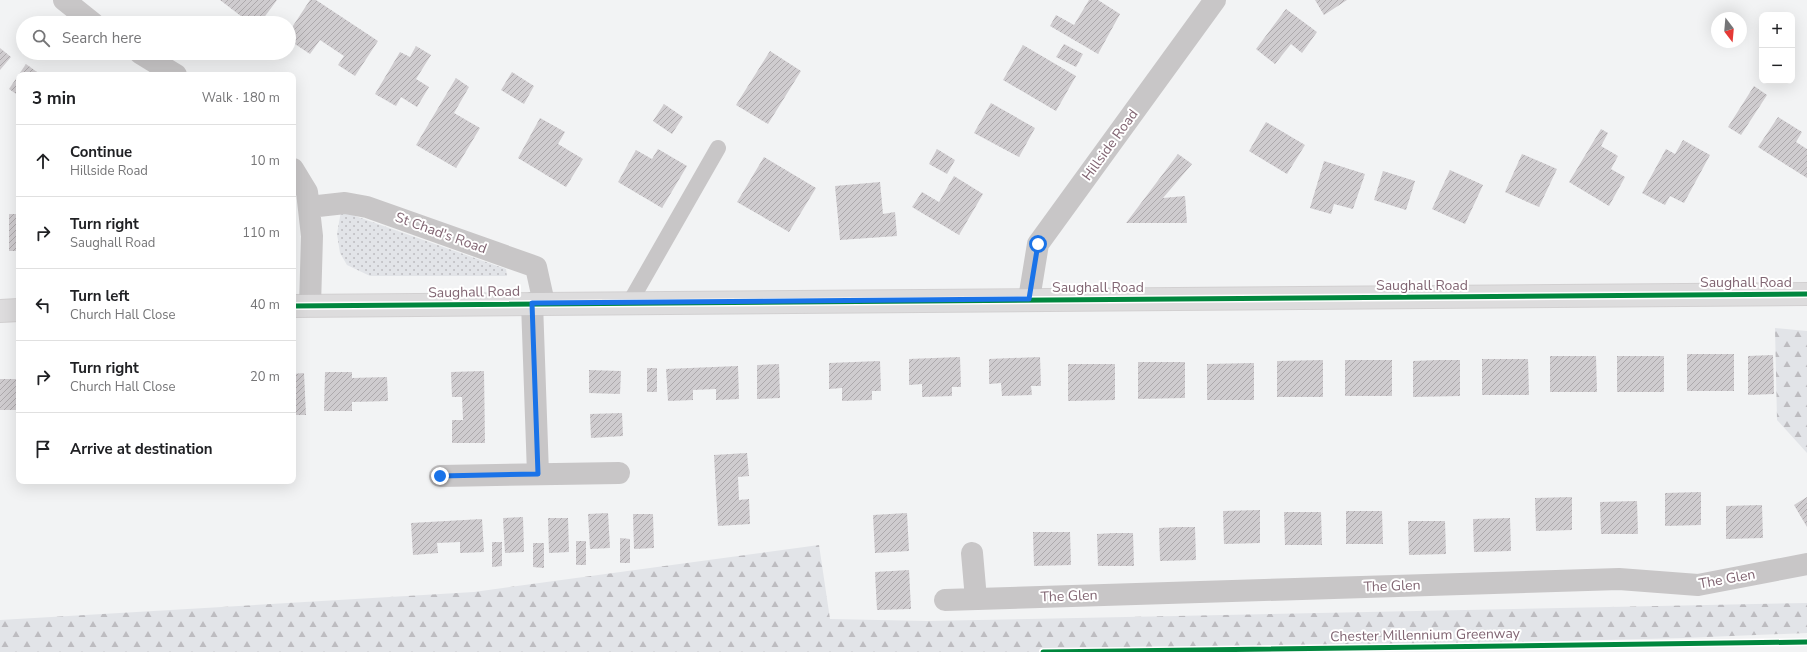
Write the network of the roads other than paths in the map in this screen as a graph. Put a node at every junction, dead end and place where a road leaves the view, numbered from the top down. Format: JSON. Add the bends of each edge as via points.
{"nodes":[{"id":1,"x":64,"y":0,"type":"edge"},
{"id":2,"x":1215,"y":0,"type":"edge"},
{"id":3,"x":84,"y":16,"type":"edge"},
{"id":4,"x":151,"y":60,"type":"edge"},
{"id":5,"x":171,"y":72,"type":"edge"},
{"id":6,"x":718,"y":148,"type":"dead end"},
{"id":7,"x":296,"y":174,"type":"edge"},
{"id":8,"x":309,"y":207,"type":"junction"},
{"id":9,"x":1807,"y":294,"type":"edge"},
{"id":10,"x":1029,"y":299,"type":"junction"},
{"id":11,"x":630,"y":302,"type":"junction"},
{"id":12,"x":538,"y":303,"type":"junction"},
{"id":13,"x":302,"y":306,"type":"edge"},
{"id":14,"x":16,"y":310,"type":"edge"},
{"id":15,"x":0,"y":311,"type":"edge"},
{"id":16,"x":619,"y":473,"type":"dead end"},
{"id":17,"x":538,"y":474,"type":"junction"},
{"id":18,"x":440,"y":476,"type":"dead end"},
{"id":19,"x":972,"y":553,"type":"dead end"},
{"id":20,"x":1807,"y":564,"type":"edge"},
{"id":21,"x":976,"y":599,"type":"junction"},
{"id":22,"x":945,"y":600,"type":"dead end"}],
"edges":[{"from":1,"to":3,"type":"street"},
{"from":2,"to":10,"type":"street","name":"Hillside Road","via":[[1038,244]]},
{"from":4,"to":5,"type":"street"},
{"from":6,"to":11,"type":"lane"},
{"from":7,"to":8,"type":"street","via":[[307,192]]},
{"from":8,"to":12,"type":"street","name":"St Chad's Road","via":[[345,202],[367,207],[536,267]]},
{"from":8,"to":13,"type":"street","via":[[312,236]]},
{"from":9,"to":10,"type":"street","name":"Saughall Road"},
{"from":10,"to":11,"type":"street","name":"Saughall Road"},
{"from":11,"to":12,"type":"street","name":"Saughall Road"},
{"from":12,"to":13,"type":"street","name":"Saughall Road"},
{"from":12,"to":17,"type":"street"},
{"from":14,"to":15,"type":"street"},
{"from":16,"to":17,"type":"street"},
{"from":17,"to":18,"type":"street"},
{"from":19,"to":21,"type":"street"},
{"from":20,"to":21,"type":"street","name":"The Glen","via":[[1698,585],[1619,579]]},
{"from":21,"to":22,"type":"street","name":"The Glen"}]}
